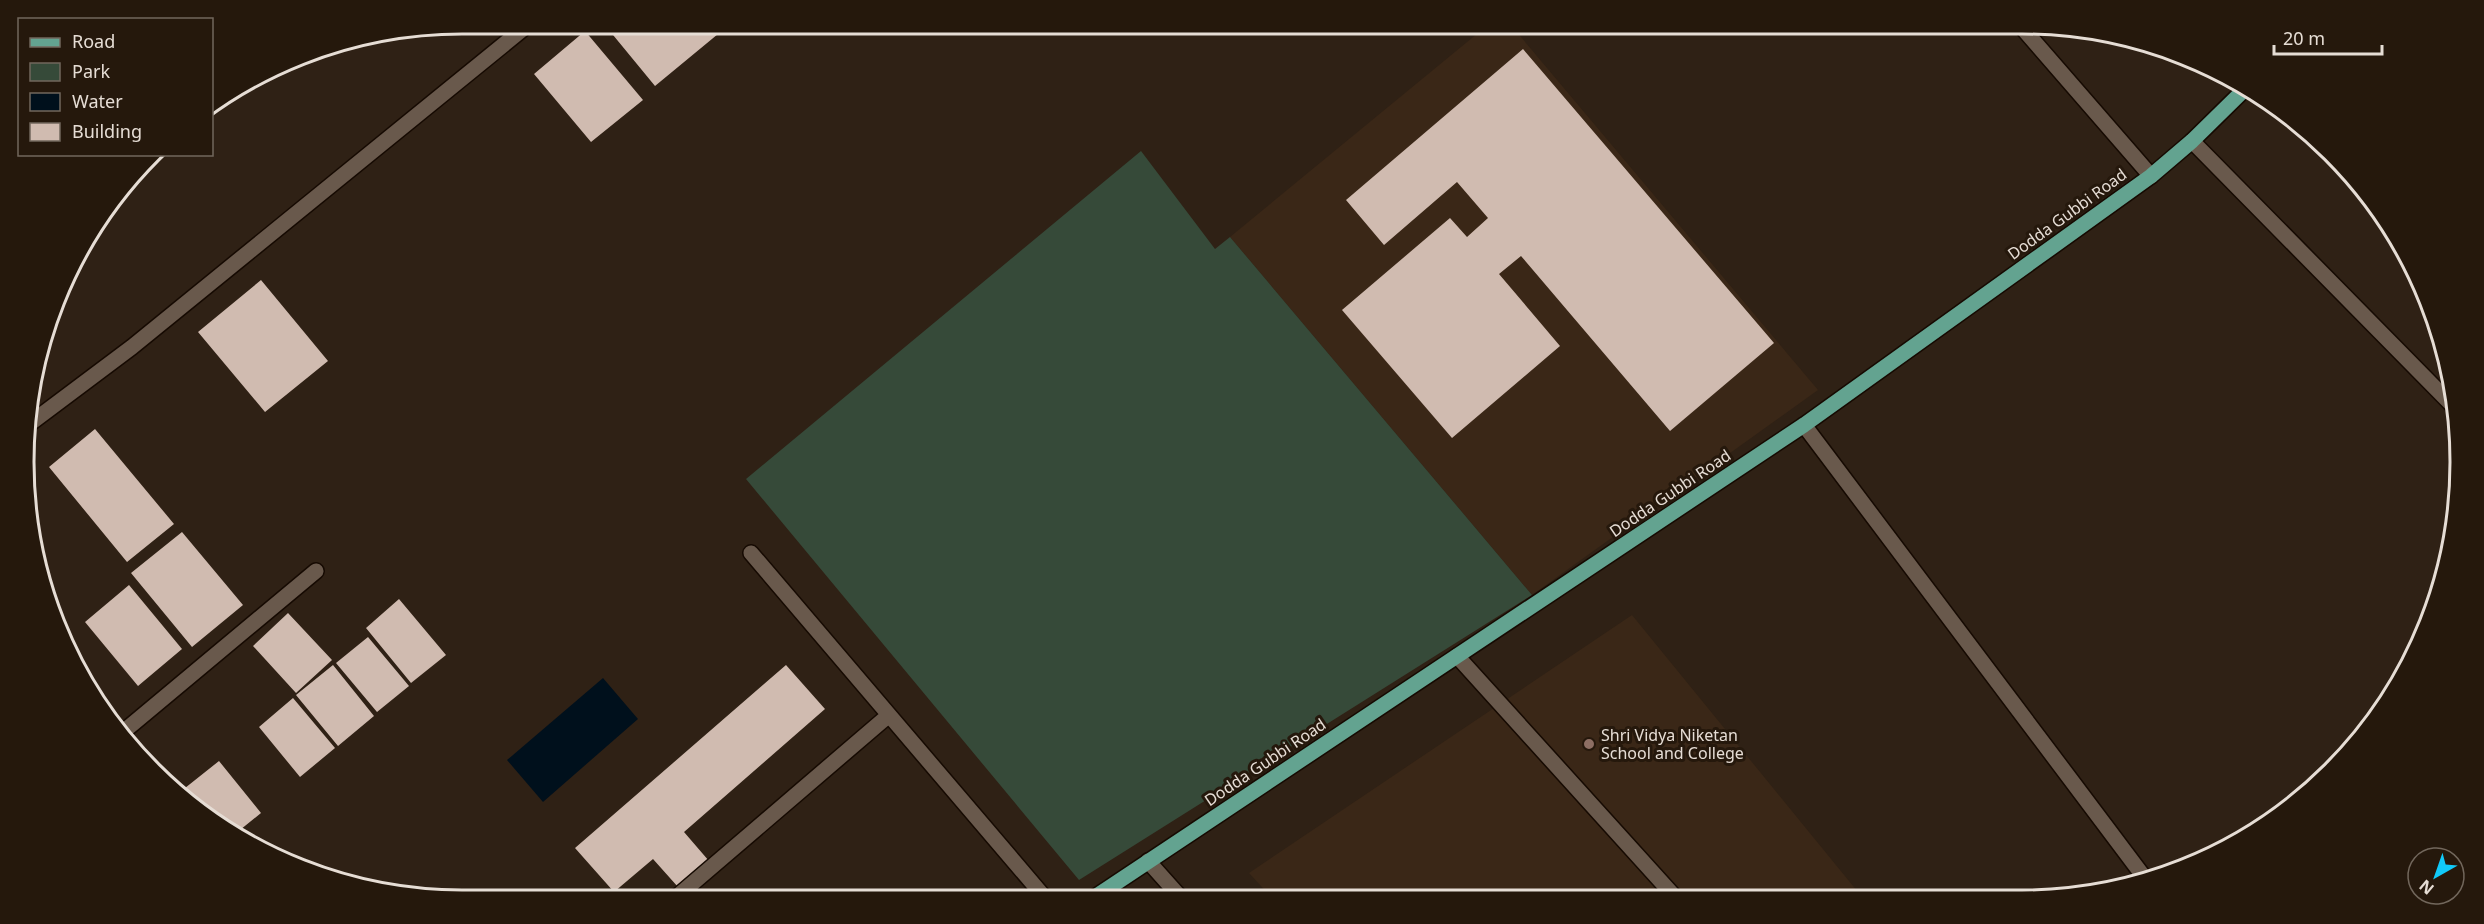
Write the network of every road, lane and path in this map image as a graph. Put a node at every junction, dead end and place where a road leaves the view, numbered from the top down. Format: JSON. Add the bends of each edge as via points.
{"nodes":[{"id":1,"x":517,"y":34,"type":"edge"},
{"id":2,"x":2028,"y":34,"type":"edge"},
{"id":3,"x":2240,"y":94,"type":"edge"},
{"id":4,"x":2192,"y":141,"type":"junction"},
{"id":5,"x":2151,"y":176,"type":"junction"},
{"id":6,"x":2444,"y":397,"type":"edge"},
{"id":7,"x":37,"y":419,"type":"edge"},
{"id":8,"x":1804,"y":425,"type":"junction"},
{"id":9,"x":751,"y":553,"type":"dead end"},
{"id":10,"x":316,"y":571,"type":"dead end"},
{"id":11,"x":1457,"y":656,"type":"junction"},
{"id":12,"x":889,"y":715,"type":"junction"},
{"id":13,"x":128,"y":728,"type":"edge"},
{"id":14,"x":1149,"y":861,"type":"junction"},
{"id":15,"x":2141,"y":873,"type":"edge"},
{"id":16,"x":685,"y":890,"type":"edge"},
{"id":17,"x":1038,"y":890,"type":"edge"},
{"id":18,"x":1104,"y":890,"type":"edge"},
{"id":19,"x":1174,"y":890,"type":"edge"},
{"id":20,"x":1669,"y":890,"type":"edge"}],
"edges":[{"from":1,"to":7,"type":"street","via":[[132,347]]},
{"from":2,"to":5,"type":"street"},
{"from":3,"to":4,"type":"main road","name":"Dodda Gubbi Road"},
{"from":4,"to":5,"type":"main road","name":"Dodda Gubbi Road"},
{"from":4,"to":6,"type":"street"},
{"from":5,"to":8,"type":"main road","name":"Dodda Gubbi Road"},
{"from":8,"to":11,"type":"main road","name":"Dodda Gubbi Road"},
{"from":8,"to":15,"type":"street"},
{"from":9,"to":12,"type":"street"},
{"from":10,"to":13,"type":"street"},
{"from":11,"to":14,"type":"main road","name":"Dodda Gubbi Road"},
{"from":11,"to":20,"type":"street"},
{"from":12,"to":16,"type":"street"},
{"from":12,"to":17,"type":"street"},
{"from":14,"to":18,"type":"main road","name":"Dodda Gubbi Road"},
{"from":14,"to":19,"type":"street"}]}
